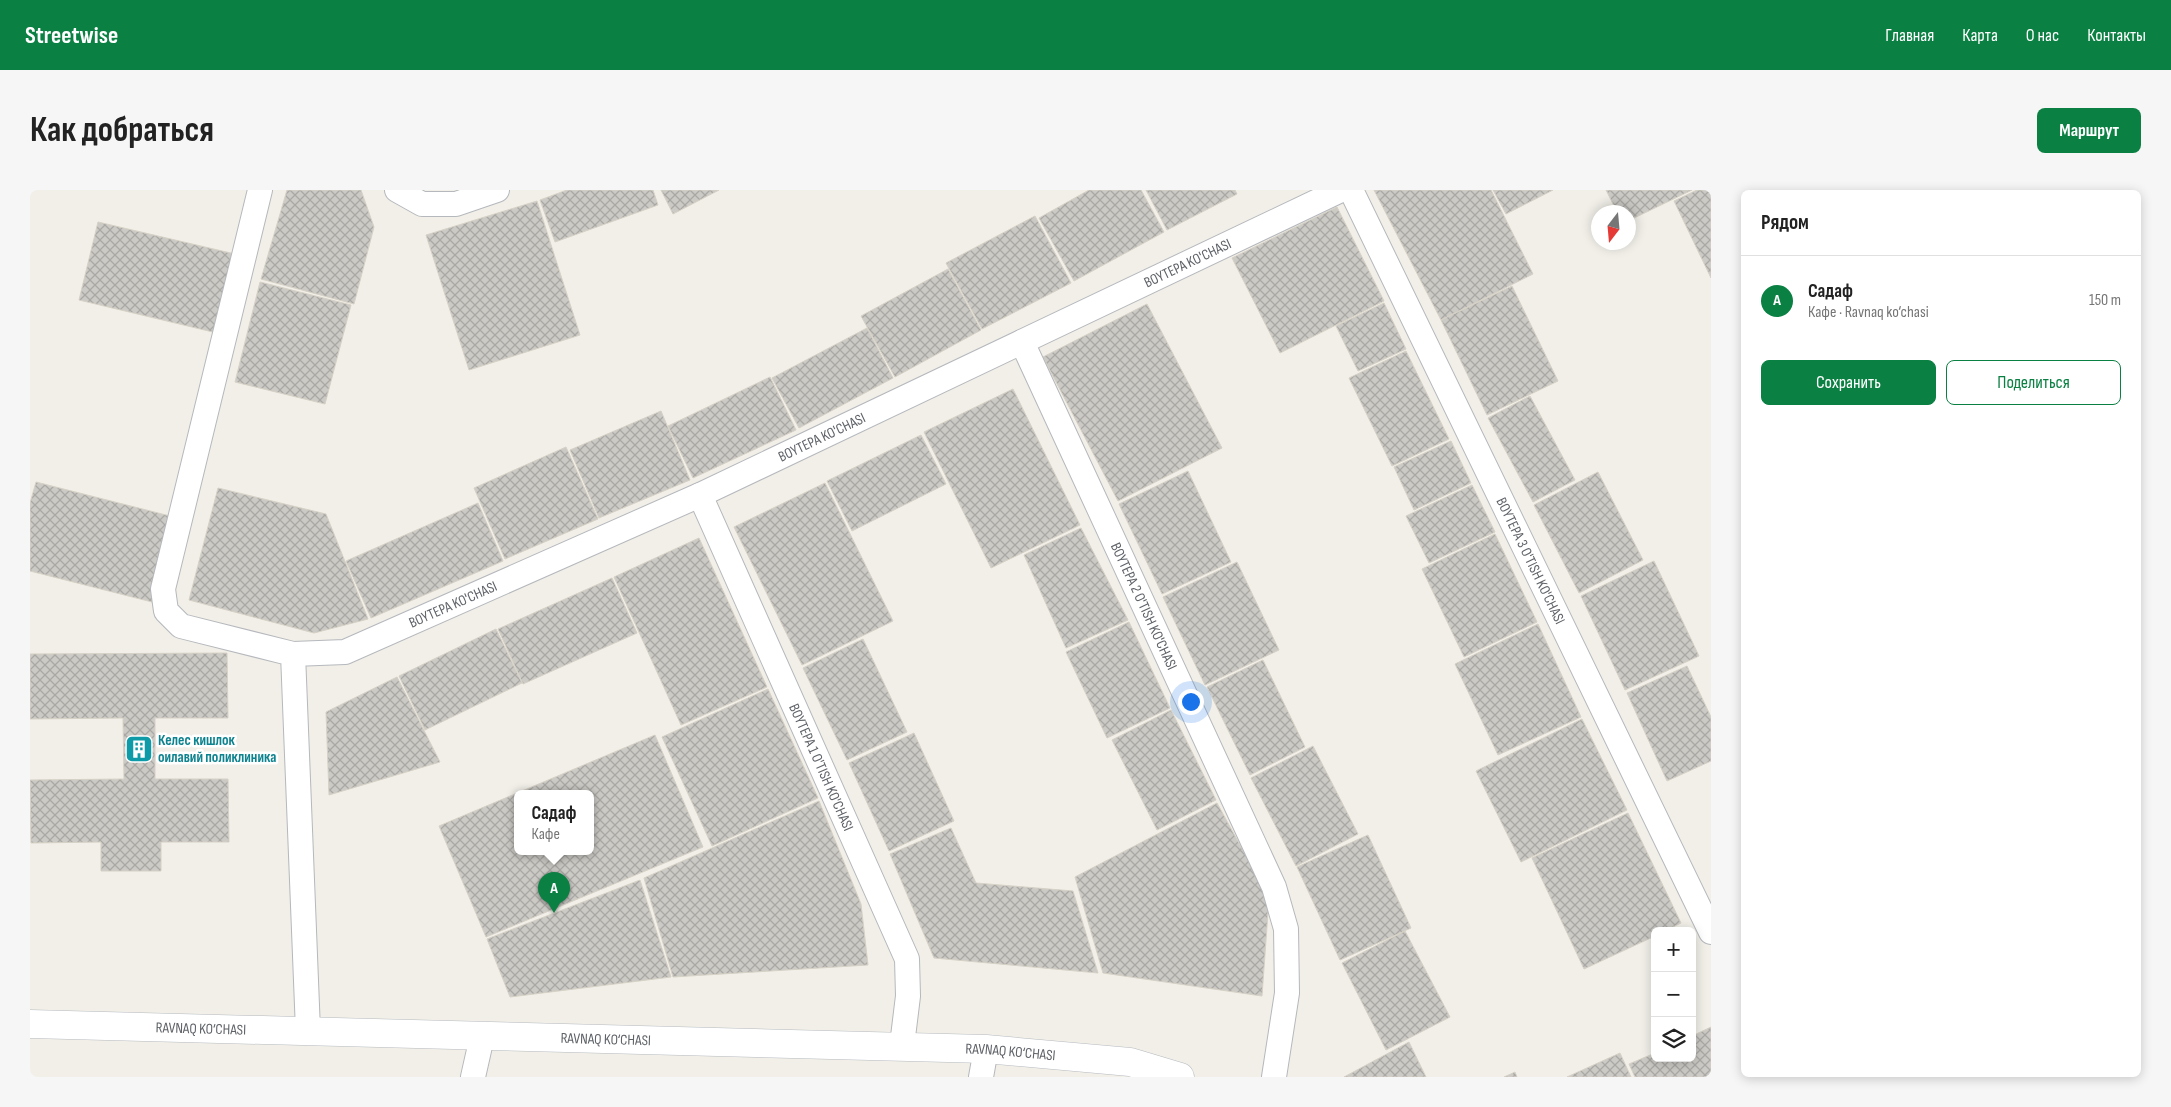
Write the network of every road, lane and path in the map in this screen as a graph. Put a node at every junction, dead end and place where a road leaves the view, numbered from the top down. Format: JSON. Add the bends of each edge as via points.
{"nodes":[{"id":1,"x":260,"y":190,"type":"edge"},
{"id":2,"x":397,"y":190,"type":"edge"},
{"id":3,"x":497,"y":190,"type":"edge"},
{"id":4,"x":1341,"y":190,"type":"edge"},
{"id":5,"x":1351,"y":190,"type":"edge"},
{"id":6,"x":1022,"y":342,"type":"junction"},
{"id":7,"x":700,"y":495,"type":"junction"},
{"id":8,"x":293,"y":654,"type":"junction"},
{"id":9,"x":1711,"y":932,"type":"edge"},
{"id":10,"x":30,"y":1024,"type":"edge"},
{"id":11,"x":308,"y":1030,"type":"junction"},
{"id":12,"x":482,"y":1037,"type":"junction"},
{"id":13,"x":902,"y":1045,"type":"junction"},
{"id":14,"x":986,"y":1049,"type":"junction"},
{"id":15,"x":473,"y":1077,"type":"edge"},
{"id":16,"x":981,"y":1077,"type":"edge"},
{"id":17,"x":1180,"y":1077,"type":"edge"},
{"id":18,"x":1274,"y":1077,"type":"edge"}],
"edges":[{"from":1,"to":8,"type":"street","name":"BOYTEPA KO'CHASI","via":[[163,589],[166,611],[181,626]]},
{"from":2,"to":3,"type":"street","via":[[422,204],[456,204]]},
{"from":4,"to":6,"type":"street","name":"BOYTEPA KO'CHASI"},
{"from":5,"to":9,"type":"street","name":"BOYTEPA 3 O'TISH KO'CHASI"},
{"from":6,"to":7,"type":"street","name":"BOYTEPA KO'CHASI"},
{"from":6,"to":18,"type":"street","name":"BOYTEPA 2 O'TISH KO'CHASI","via":[[1274,888],[1286,929],[1288,993]]},
{"from":7,"to":8,"type":"street","name":"BOYTEPA KO'CHASI","via":[[346,652]]},
{"from":7,"to":13,"type":"street","name":"BOYTEPA 1 O'TISH KO'CHASI","via":[[907,958],[908,996]]},
{"from":8,"to":11,"type":"street"},
{"from":10,"to":11,"type":"street","name":"RAVNAQ KO‘CHASI"},
{"from":11,"to":12,"type":"street","name":"RAVNAQ KO‘CHASI"},
{"from":12,"to":13,"type":"street","name":"RAVNAQ KO‘CHASI"},
{"from":12,"to":15,"type":"street"},
{"from":13,"to":14,"type":"street","name":"RAVNAQ KO‘CHASI"},
{"from":14,"to":16,"type":"street"},
{"from":14,"to":17,"type":"street","name":"RAVNAQ KO‘CHASI","via":[[1130,1062]]}]}
